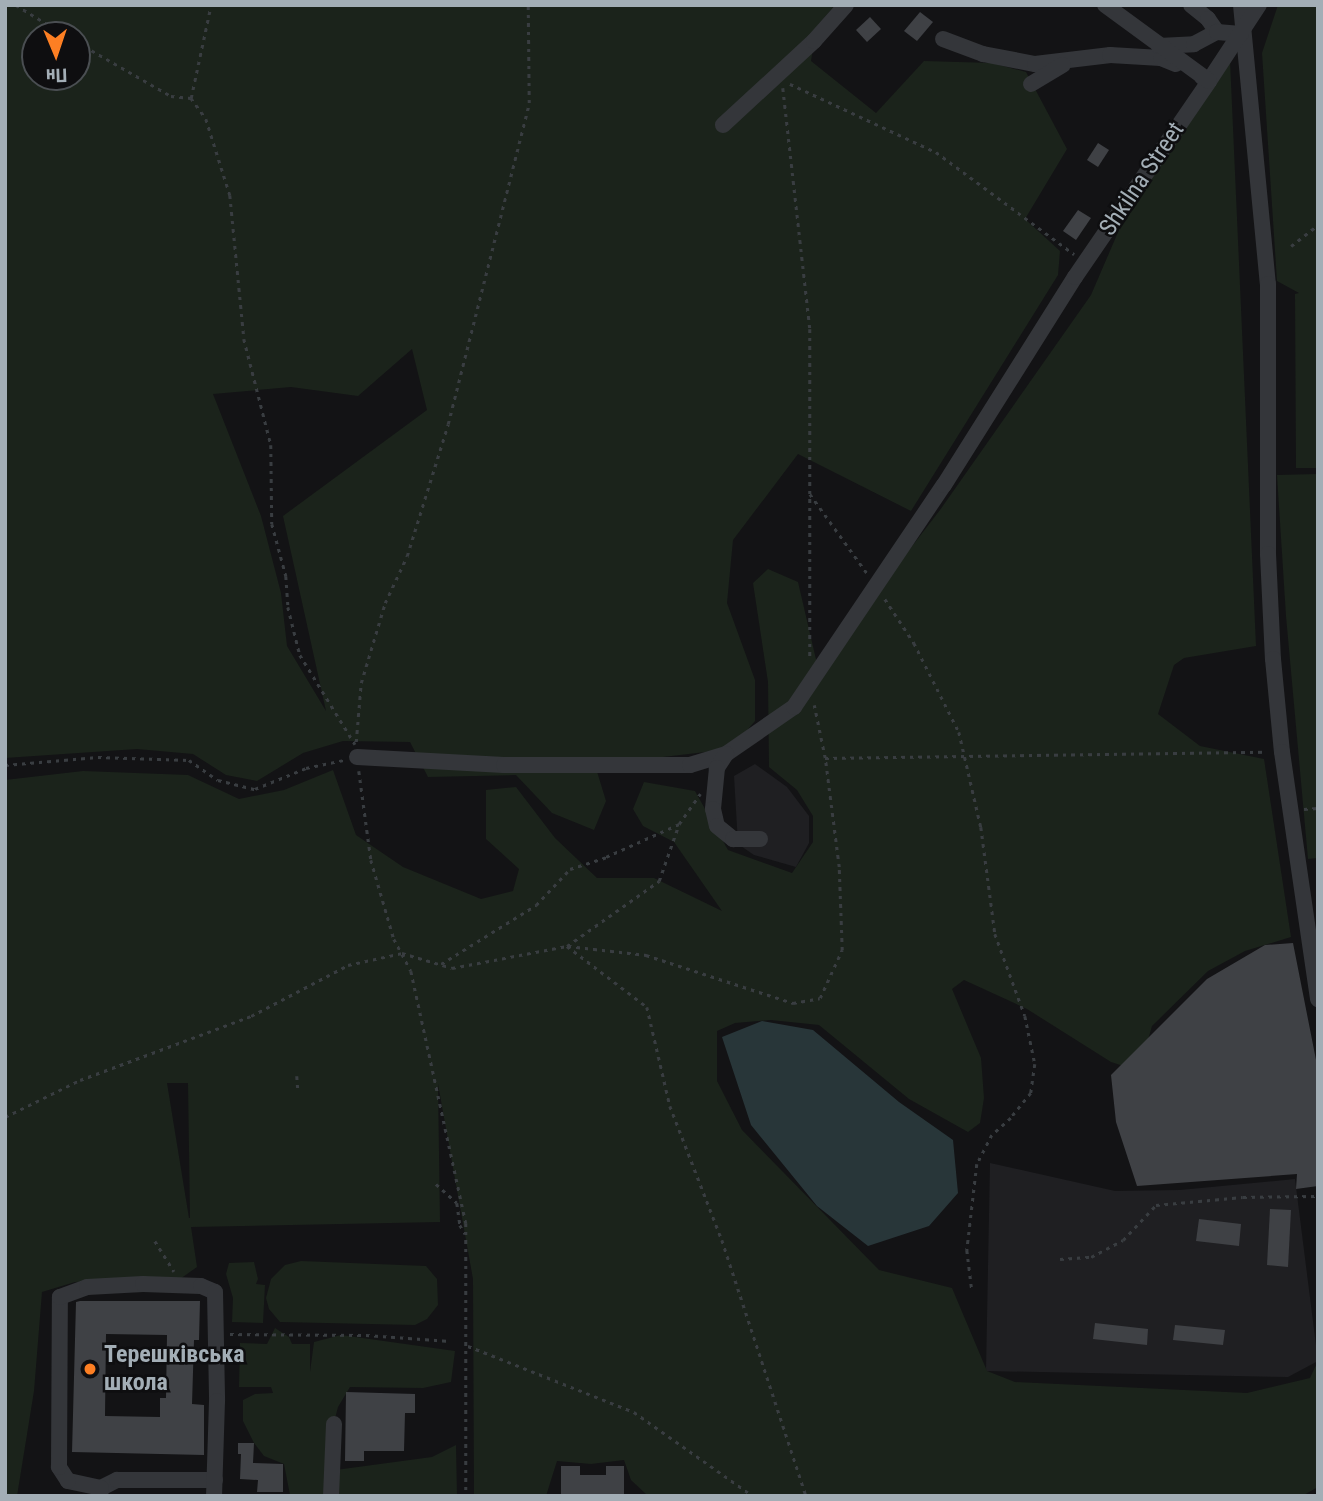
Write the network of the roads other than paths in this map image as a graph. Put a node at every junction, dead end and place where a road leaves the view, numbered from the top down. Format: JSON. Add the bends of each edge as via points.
{"nodes":[{"id":1,"x":846,"y":5,"type":"edge"},
{"id":2,"x":1105,"y":5,"type":"edge"},
{"id":3,"x":1191,"y":5,"type":"edge"},
{"id":4,"x":1241,"y":5,"type":"edge"},
{"id":5,"x":1259,"y":5,"type":"edge"},
{"id":6,"x":1217,"y":32,"type":"junction"},
{"id":7,"x":1242,"y":32,"type":"junction"},
{"id":8,"x":943,"y":39,"type":"dead end"},
{"id":9,"x":1161,"y":46,"type":"junction"},
{"id":10,"x":1067,"y":62,"type":"junction"},
{"id":11,"x":1209,"y":81,"type":"junction"},
{"id":12,"x":1031,"y":84,"type":"dead end"},
{"id":13,"x":723,"y":125,"type":"dead end"},
{"id":14,"x":726,"y":754,"type":"junction"},
{"id":15,"x":357,"y":757,"type":"road end"},
{"id":16,"x":760,"y":839,"type":"dead end"},
{"id":17,"x":1318,"y":999,"type":"edge"},
{"id":18,"x":334,"y":1424,"type":"dead end"},
{"id":19,"x":214,"y":1488,"type":"edge"},
{"id":20,"x":100,"y":1492,"type":"edge"},
{"id":21,"x":331,"y":1496,"type":"edge"}],
"edges":[{"from":1,"to":13,"type":"street"},
{"from":2,"to":9,"type":"street"},
{"from":3,"to":6,"type":"street"},
{"from":4,"to":7,"type":"street"},
{"from":5,"to":7,"type":"street","name":"Shkilna Street"},
{"from":6,"to":7,"type":"street"},
{"from":6,"to":9,"type":"street","via":[[1194,44]]},
{"from":7,"to":11,"type":"street","name":"Shkilna Street"},
{"from":7,"to":17,"type":"street","via":[[1268,284],[1268,554],[1273,659]]},
{"from":8,"to":10,"type":"street","via":[[983,54],[1035,64]]},
{"from":9,"to":10,"type":"street","via":[[1077,56]]},
{"from":9,"to":11,"type":"street"},
{"from":10,"to":11,"type":"street","via":[[1110,55],[1161,58]]},
{"from":10,"to":12,"type":"street"},
{"from":11,"to":14,"type":"street","name":"Shkilna Street","via":[[794,707]]},
{"from":14,"to":15,"type":"street","name":"Shkilna Street","via":[[690,765],[505,765]]},
{"from":14,"to":16,"type":"street","via":[[718,768],[713,809],[717,826],[733,839]]},
{"from":18,"to":21,"type":"street"},
{"from":19,"to":20,"type":"street","via":[[117,1480]]},
{"from":19,"to":20,"type":"street","via":[[215,1292],[201,1286],[87,1287],[60,1297],[59,1467],[68,1481]]}]}
